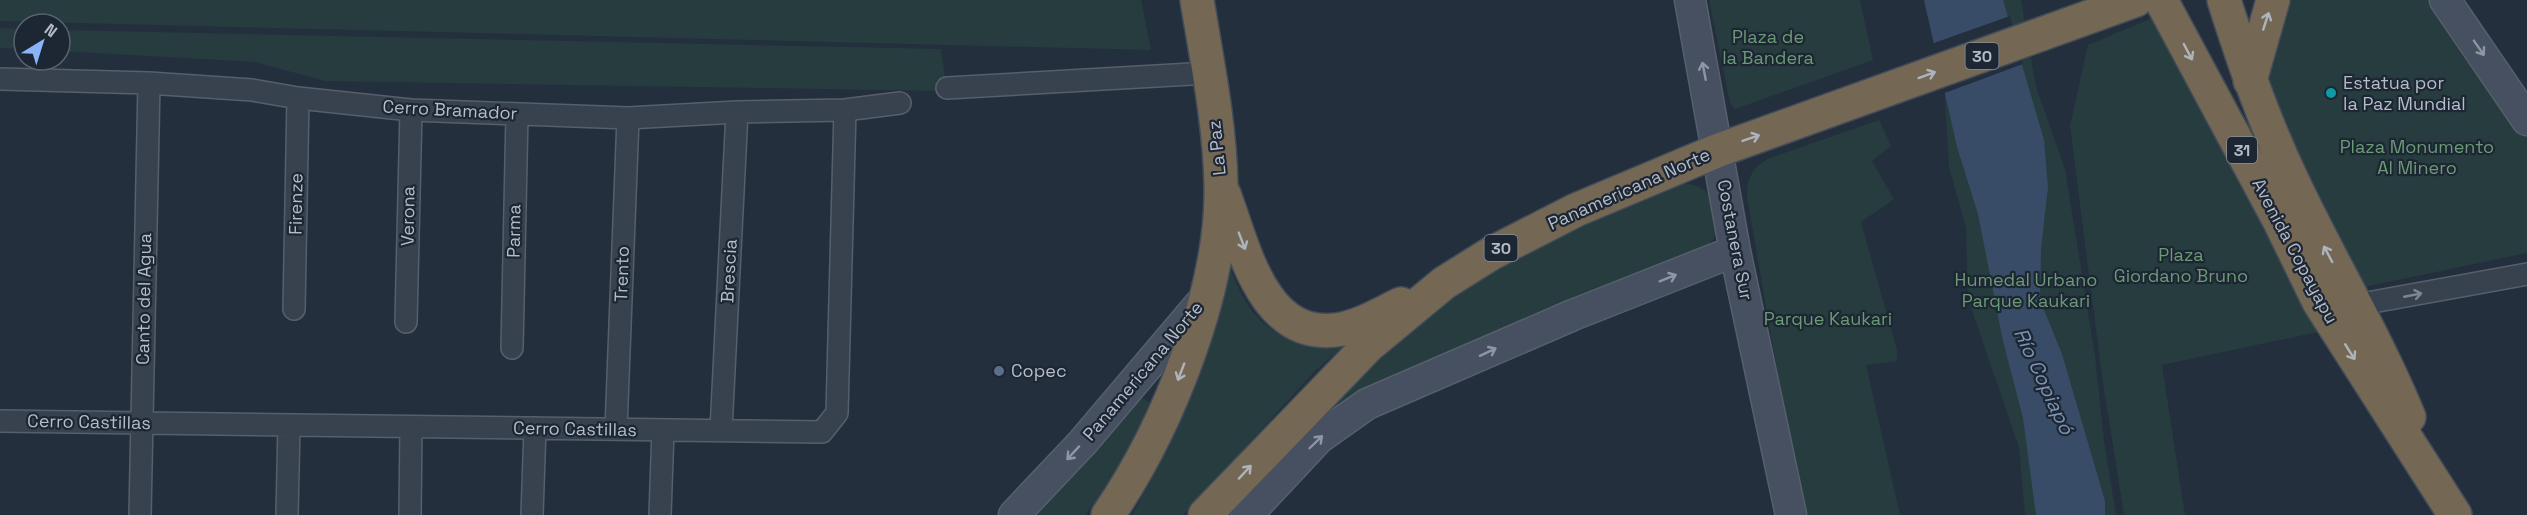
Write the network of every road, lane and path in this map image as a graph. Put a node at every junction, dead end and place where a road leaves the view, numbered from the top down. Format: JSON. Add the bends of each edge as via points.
{"nodes":[{"id":1,"x":1197,"y":0,"type":"edge"},
{"id":2,"x":1690,"y":0,"type":"edge"},
{"id":3,"x":2136,"y":0,"type":"edge"},
{"id":4,"x":2161,"y":0,"type":"edge"},
{"id":5,"x":2224,"y":0,"type":"edge"},
{"id":6,"x":2273,"y":0,"type":"edge"},
{"id":7,"x":2445,"y":0,"type":"edge"},
{"id":8,"x":1209,"y":73,"type":"junction"},
{"id":9,"x":0,"y":79,"type":"edge"},
{"id":10,"x":149,"y":83,"type":"junction"},
{"id":11,"x":2250,"y":83,"type":"junction"},
{"id":12,"x":947,"y":88,"type":"dead end"},
{"id":13,"x":298,"y":98,"type":"junction"},
{"id":14,"x":900,"y":103,"type":"dead end"},
{"id":15,"x":411,"y":110,"type":"junction"},
{"id":16,"x":845,"y":110,"type":"junction"},
{"id":17,"x":737,"y":112,"type":"junction"},
{"id":18,"x":517,"y":114,"type":"junction"},
{"id":19,"x":628,"y":118,"type":"junction"},
{"id":20,"x":2527,"y":120,"type":"edge"},
{"id":21,"x":1719,"y":150,"type":"junction"},
{"id":22,"x":1221,"y":187,"type":"junction"},
{"id":23,"x":1735,"y":251,"type":"junction"},
{"id":24,"x":2527,"y":274,"type":"edge"},
{"id":25,"x":1444,"y":283,"type":"junction"},
{"id":26,"x":1206,"y":297,"type":"junction"},
{"id":27,"x":2356,"y":305,"type":"junction"},
{"id":28,"x":294,"y":309,"type":"dead end"},
{"id":29,"x":405,"y":322,"type":"dead end"},
{"id":30,"x":512,"y":348,"type":"dead end"},
{"id":31,"x":0,"y":421,"type":"edge"},
{"id":32,"x":142,"y":423,"type":"junction"},
{"id":33,"x":289,"y":425,"type":"junction"},
{"id":34,"x":411,"y":427,"type":"junction"},
{"id":35,"x":535,"y":428,"type":"junction"},
{"id":36,"x":616,"y":429,"type":"junction"},
{"id":37,"x":663,"y":430,"type":"junction"},
{"id":38,"x":721,"y":430,"type":"junction"},
{"id":39,"x":2449,"y":504,"type":"edge"},
{"id":40,"x":140,"y":515,"type":"edge"},
{"id":41,"x":287,"y":515,"type":"edge"},
{"id":42,"x":410,"y":515,"type":"edge"},
{"id":43,"x":532,"y":515,"type":"edge"},
{"id":44,"x":660,"y":515,"type":"edge"},
{"id":45,"x":1014,"y":515,"type":"edge"},
{"id":46,"x":1108,"y":515,"type":"edge"},
{"id":47,"x":1205,"y":515,"type":"edge"},
{"id":48,"x":1247,"y":515,"type":"edge"},
{"id":49,"x":1791,"y":515,"type":"edge"}],
"edges":[{"from":1,"to":8,"type":"highway","name":"La Paz"},
{"from":21,"to":2,"type":"street","name":"Costanera Sur","one_way":true},
{"from":21,"to":3,"type":"highway","name":"Panamericana Norte","number":"30","one_way":true},
{"from":4,"to":39,"type":"highway","name":"Avenida Copayapu","number":"31","one_way":true,"via":[[2319,302]]},
{"from":5,"to":11,"type":"highway","name":"Avenida Copayapu","number":"31"},
{"from":11,"to":6,"type":"highway","one_way":true},
{"from":7,"to":20,"type":"street","one_way":true},
{"from":8,"to":12,"type":"street"},
{"from":8,"to":22,"type":"highway","name":"La Paz"},
{"from":9,"to":10,"type":"street","name":"Cerro Bramador"},
{"from":10,"to":13,"type":"street","name":"Cerro Bramador","via":[[252,90]]},
{"from":10,"to":32,"type":"street","name":"Canto del Agua"},
{"from":27,"to":11,"type":"highway","name":"Avenida Copayapu","number":"31","one_way":true,"via":[[2292,181]]},
{"from":13,"to":15,"type":"street","name":"Cerro Bramador"},
{"from":13,"to":28,"type":"street","name":"Firenze"},
{"from":14,"to":16,"type":"street","name":"Cerro Bramador"},
{"from":15,"to":18,"type":"street","name":"Cerro Bramador"},
{"from":15,"to":29,"type":"street","name":"Verona"},
{"from":16,"to":17,"type":"street","name":"Cerro Bramador"},
{"from":16,"to":38,"type":"street","name":"Cerro Castillas","via":[[837,413],[822,432]]},
{"from":17,"to":19,"type":"street","name":"Cerro Bramador"},
{"from":17,"to":38,"type":"street","name":"Brescia"},
{"from":18,"to":19,"type":"street","name":"Cerro Bramador"},
{"from":18,"to":30,"type":"street","name":"Parma"},
{"from":19,"to":36,"type":"street","name":"Trento"},
{"from":21,"to":23,"type":"street","name":"Costanera Sur"},
{"from":21,"to":25,"type":"highway","name":"Panamericana Norte","number":"30","via":[[1576,210],[1492,253]]},
{"from":22,"to":25,"type":"highway","one_way":true,"via":[[1266,299],[1285,318],[1308,328],[1336,330],[1363,322]]},
{"from":22,"to":26,"type":"highway","name":"La Paz"},
{"from":48,"to":23,"type":"street","one_way":true,"via":[[1319,438],[1367,404]]},
{"from":23,"to":49,"type":"street","name":"Costanera Sur"},
{"from":27,"to":24,"type":"street","one_way":true},
{"from":47,"to":25,"type":"highway","name":"Panamericana Norte","number":"30","one_way":true,"via":[[1339,374]]},
{"from":26,"to":45,"type":"street","name":"Panamericana Norte","one_way":true,"via":[[1083,442]]},
{"from":26,"to":46,"type":"highway","name":"Panamericana Norte","one_way":true,"via":[[1153,439]]},
{"from":27,"to":39,"type":"highway","name":"Avenida Copayapu","number":"31"},
{"from":31,"to":32,"type":"street","name":"Cerro Castillas"},
{"from":32,"to":33,"type":"street","name":"Cerro Castillas"},
{"from":32,"to":40,"type":"street","name":"Canto del Agua"},
{"from":33,"to":34,"type":"street","name":"Cerro Castillas"},
{"from":33,"to":41,"type":"street"},
{"from":34,"to":35,"type":"street","name":"Cerro Castillas"},
{"from":34,"to":42,"type":"street"},
{"from":35,"to":36,"type":"street","name":"Cerro Castillas"},
{"from":35,"to":43,"type":"street"},
{"from":36,"to":37,"type":"street","name":"Cerro Castillas"},
{"from":37,"to":38,"type":"street","name":"Cerro Castillas"},
{"from":37,"to":44,"type":"street"}]}
